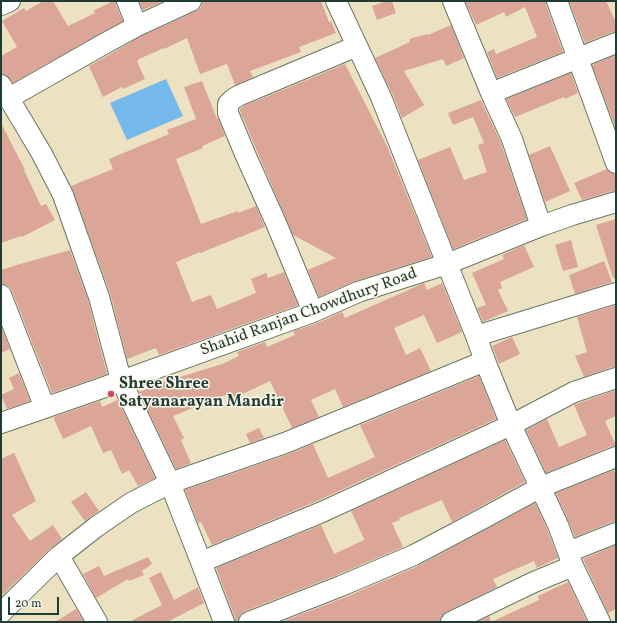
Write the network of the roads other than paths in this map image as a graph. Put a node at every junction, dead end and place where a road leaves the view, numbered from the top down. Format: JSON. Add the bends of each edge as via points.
{"nodes":[{"id":1,"x":10,"y":1,"type":"edge"},
{"id":2,"x":127,"y":1,"type":"edge"},
{"id":3,"x":191,"y":1,"type":"edge"},
{"id":4,"x":336,"y":1,"type":"edge"},
{"id":5,"x":453,"y":1,"type":"edge"},
{"id":6,"x":557,"y":1,"type":"edge"},
{"id":7,"x":1,"y":5,"type":"edge"},
{"id":8,"x":137,"y":26,"type":"junction"},
{"id":9,"x":616,"y":43,"type":"edge"},
{"id":10,"x":356,"y":46,"type":"junction"},
{"id":11,"x":578,"y":58,"type":"junction"},
{"id":12,"x":5,"y":92,"type":"edge"},
{"id":13,"x":491,"y":93,"type":"junction"},
{"id":14,"x":616,"y":163,"type":"edge"},
{"id":15,"x":616,"y":202,"type":"edge"},
{"id":16,"x":541,"y":226,"type":"junction"},
{"id":17,"x":446,"y":264,"type":"junction"},
{"id":18,"x":616,"y":293,"type":"edge"},
{"id":19,"x":1,"y":295,"type":"edge"},
{"id":20,"x":313,"y":312,"type":"junction"},
{"id":21,"x":476,"y":336,"type":"junction"},
{"id":22,"x":485,"y":361,"type":"junction"},
{"id":23,"x":616,"y":378,"type":"edge"},
{"id":24,"x":121,"y":380,"type":"junction"},
{"id":25,"x":44,"y":408,"type":"junction"},
{"id":26,"x":1,"y":423,"type":"edge"},
{"id":27,"x":511,"y":425,"type":"junction"},
{"id":28,"x":616,"y":457,"type":"edge"},
{"id":29,"x":170,"y":482,"type":"junction"},
{"id":30,"x":541,"y":487,"type":"junction"},
{"id":31,"x":616,"y":533,"type":"edge"},
{"id":32,"x":60,"y":556,"type":"junction"},
{"id":33,"x":570,"y":559,"type":"junction"},
{"id":34,"x":201,"y":562,"type":"junction"},
{"id":35,"x":1,"y":613,"type":"edge"},
{"id":36,"x":98,"y":622,"type":"edge"},
{"id":37,"x":224,"y":622,"type":"edge"},
{"id":38,"x":248,"y":622,"type":"edge"},
{"id":39,"x":451,"y":622,"type":"edge"},
{"id":40,"x":600,"y":622,"type":"edge"}],
"edges":[{"from":1,"to":7,"type":"street"},
{"from":2,"to":8,"type":"street"},
{"from":3,"to":8,"type":"street"},
{"from":4,"to":10,"type":"street"},
{"from":5,"to":13,"type":"street"},
{"from":6,"to":11,"type":"street"},
{"from":8,"to":12,"type":"street"},
{"from":9,"to":11,"type":"street"},
{"from":10,"to":17,"type":"street","via":[[381,98]]},
{"from":10,"to":20,"type":"street","via":[[240,95],[228,104],[228,113]]},
{"from":11,"to":13,"type":"street"},
{"from":11,"to":14,"type":"street"},
{"from":12,"to":24,"type":"street","via":[[63,195],[99,297]]},
{"from":13,"to":16,"type":"street","via":[[512,139]]},
{"from":15,"to":16,"type":"street","name":"Shahid Ranjan Chowdhury Road"},
{"from":16,"to":17,"type":"street","name":"Shahid Ranjan Chowdhury Road"},
{"from":17,"to":20,"type":"street","name":"Shahid Ranjan Chowdhury Road","via":[[358,292]]},
{"from":17,"to":21,"type":"street"},
{"from":18,"to":21,"type":"street"},
{"from":19,"to":25,"type":"street"},
{"from":20,"to":24,"type":"street","name":"Shahid Ranjan Chowdhury Road"},
{"from":21,"to":22,"type":"street"},
{"from":22,"to":27,"type":"street"},
{"from":22,"to":29,"type":"street","via":[[285,444]]},
{"from":23,"to":27,"type":"street","via":[[574,392]]},
{"from":24,"to":25,"type":"street","name":"Shahid Ranjan Chowdhury Road"},
{"from":24,"to":29,"type":"street"},
{"from":25,"to":26,"type":"street","name":"Shahid Ranjan Chowdhury Road"},
{"from":27,"to":30,"type":"street"},
{"from":27,"to":34,"type":"street","via":[[322,512]]},
{"from":28,"to":30,"type":"street"},
{"from":29,"to":32,"type":"street","via":[[131,503]]},
{"from":29,"to":34,"type":"street"},
{"from":30,"to":33,"type":"street"},
{"from":30,"to":38,"type":"street","via":[[414,555]]},
{"from":31,"to":33,"type":"street"},
{"from":32,"to":35,"type":"street"},
{"from":32,"to":36,"type":"street"},
{"from":33,"to":39,"type":"street","via":[[534,582]]},
{"from":33,"to":40,"type":"street"},
{"from":34,"to":37,"type":"street"}]}
